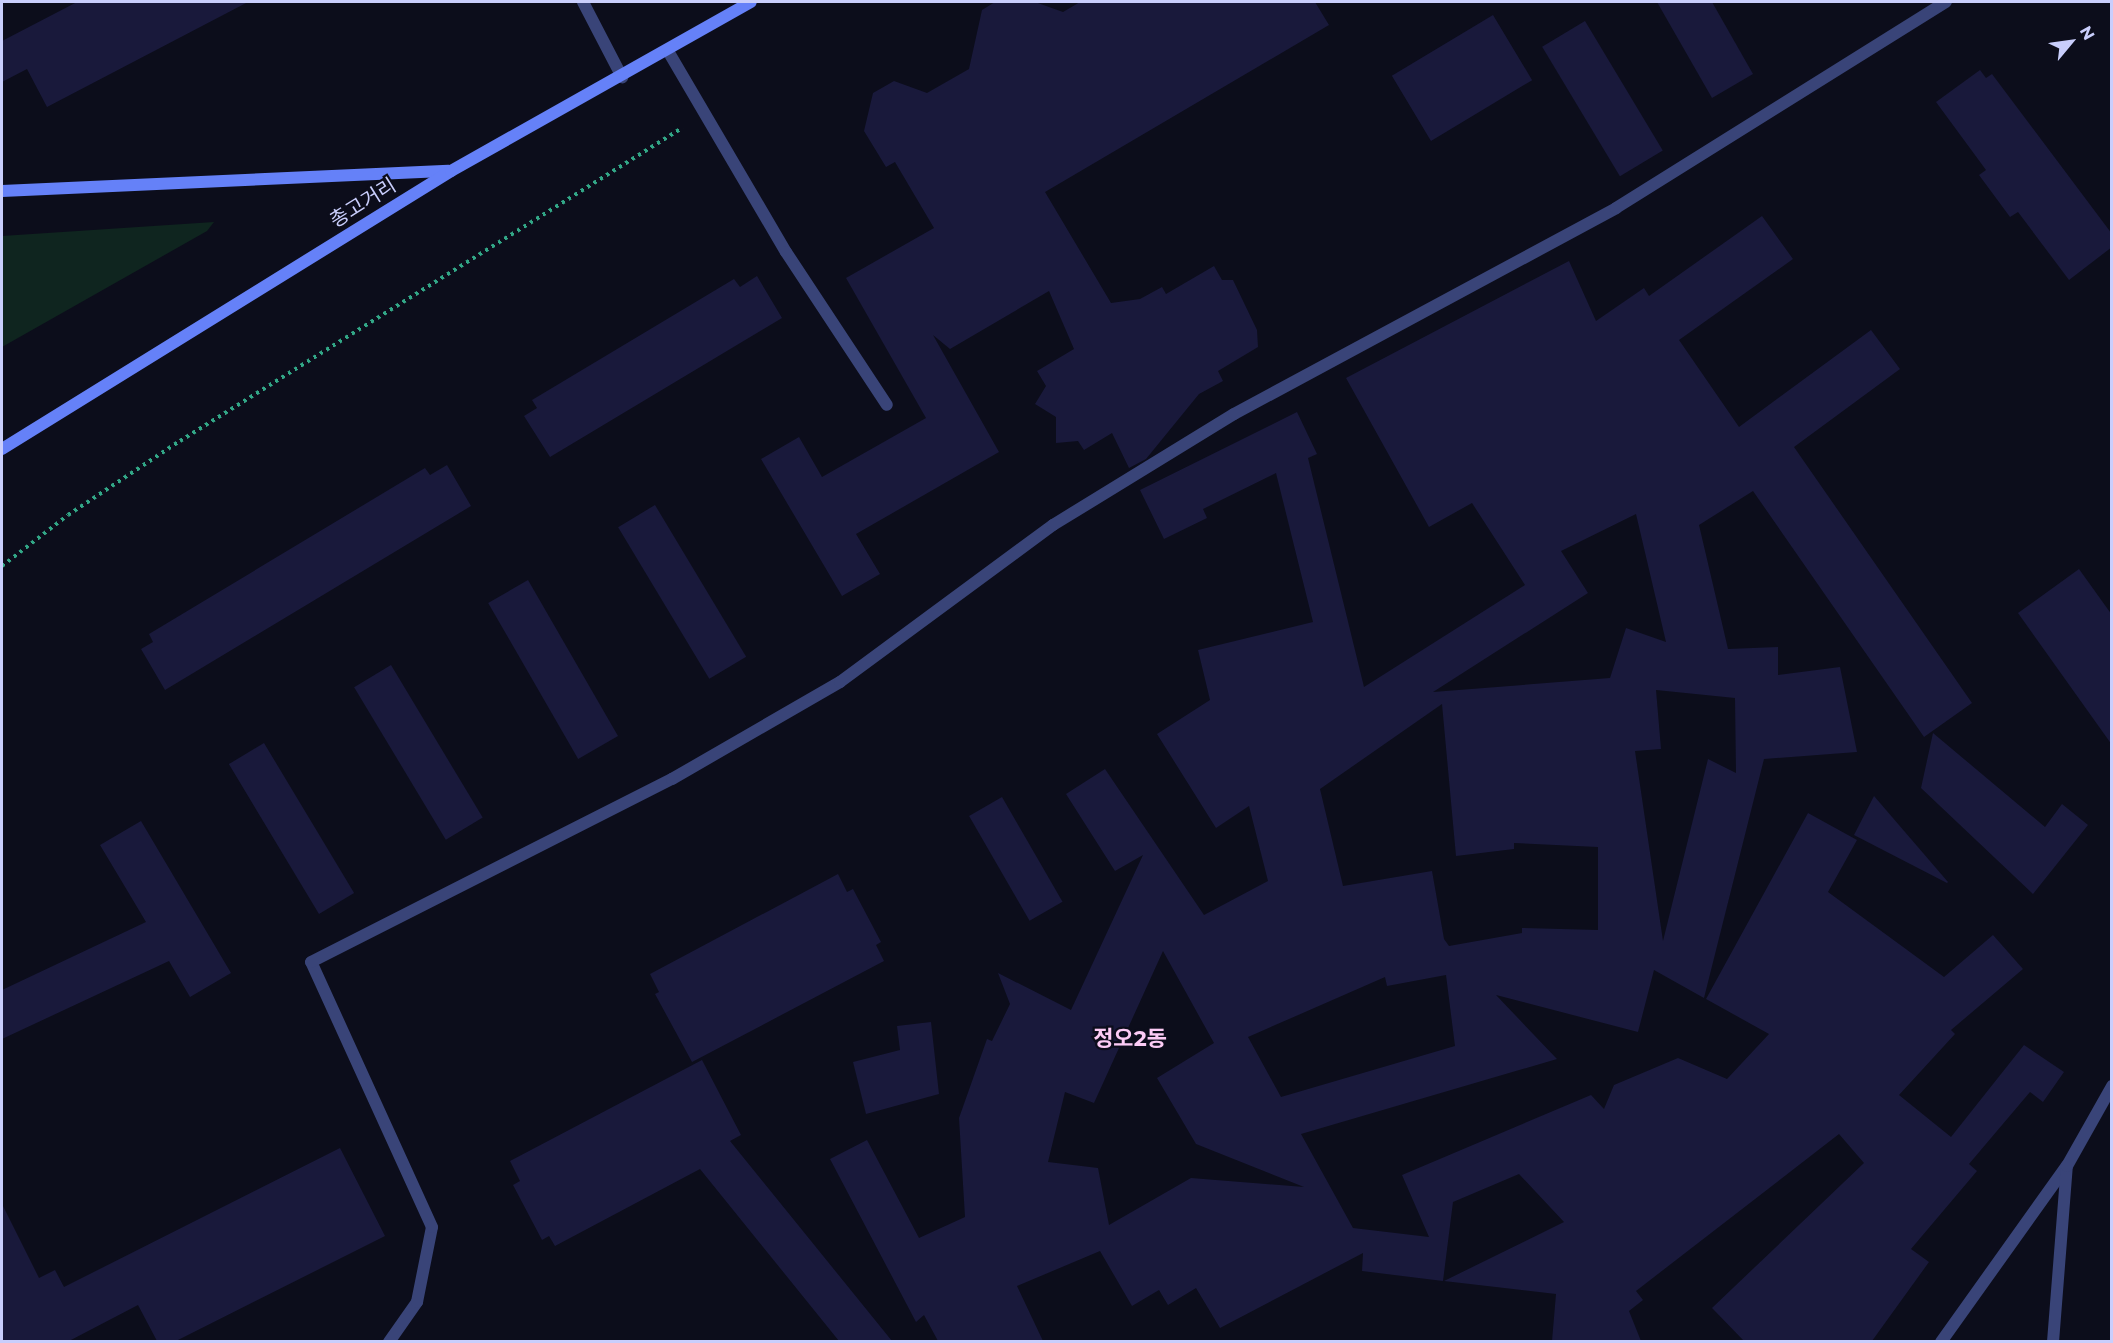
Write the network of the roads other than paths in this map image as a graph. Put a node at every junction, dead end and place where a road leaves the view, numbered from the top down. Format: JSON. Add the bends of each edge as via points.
{"nodes":[{"id":1,"x":583,"y":2,"type":"edge"},
{"id":2,"x":751,"y":2,"type":"edge"},
{"id":3,"x":1946,"y":2,"type":"edge"},
{"id":4,"x":668,"y":51,"type":"junction"},
{"id":5,"x":622,"y":77,"type":"junction"},
{"id":6,"x":451,"y":171,"type":"junction"},
{"id":7,"x":2,"y":191,"type":"edge"},
{"id":8,"x":887,"y":405,"type":"dead end"},
{"id":9,"x":2,"y":449,"type":"edge"},
{"id":10,"x":2112,"y":1086,"type":"edge"},
{"id":11,"x":2067,"y":1166,"type":"junction"},
{"id":12,"x":389,"y":1341,"type":"edge"},
{"id":13,"x":1941,"y":1341,"type":"edge"},
{"id":14,"x":2054,"y":1341,"type":"edge"}],
"edges":[{"from":1,"to":5,"type":"street"},
{"from":2,"to":4,"type":"main road","name":"총고거리"},
{"from":3,"to":12,"type":"street","via":[[1616,208],[1234,414],[1053,525],[840,682],[672,779],[311,962],[432,1227],[417,1302]]},
{"from":4,"to":5,"type":"main road","name":"총고거리"},
{"from":4,"to":8,"type":"street","via":[[786,252]]},
{"from":5,"to":6,"type":"main road","name":"총고거리"},
{"from":6,"to":7,"type":"main road"},
{"from":6,"to":9,"type":"main road","name":"총고거리"},
{"from":10,"to":11,"type":"street"},
{"from":11,"to":13,"type":"street"},
{"from":11,"to":14,"type":"street"}]}
